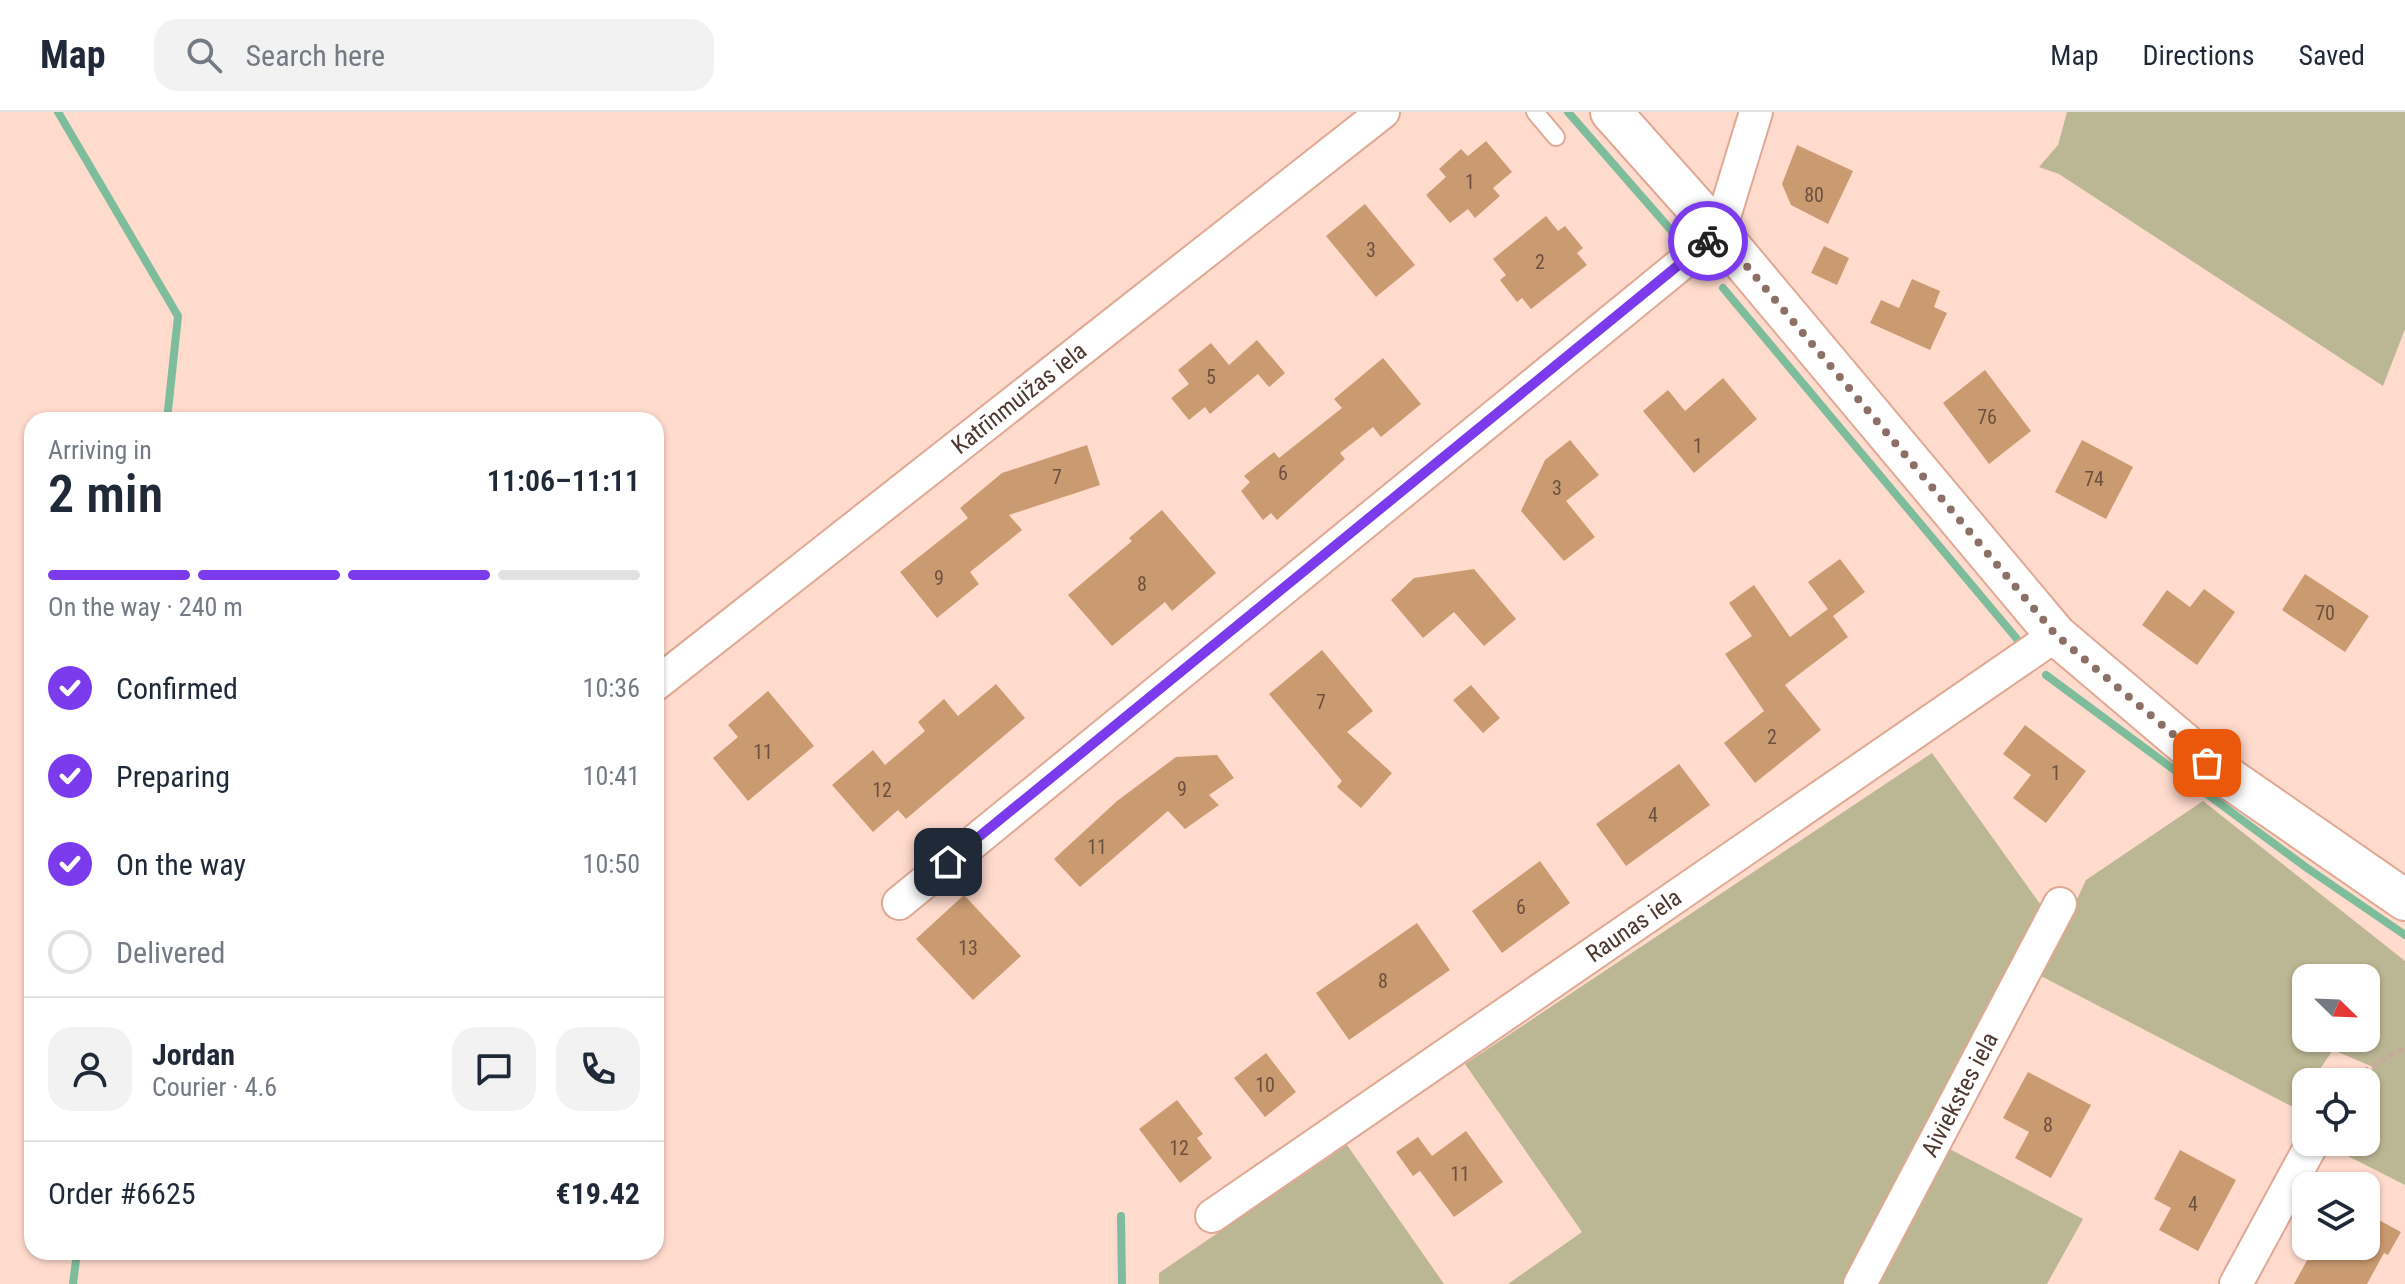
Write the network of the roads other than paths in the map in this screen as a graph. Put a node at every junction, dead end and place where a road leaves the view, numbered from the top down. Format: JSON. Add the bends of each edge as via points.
{"nodes":[{"id":1,"x":1383,"y":112,"type":"edge"},
{"id":2,"x":1535,"y":112,"type":"edge"},
{"id":3,"x":1611,"y":112,"type":"edge"},
{"id":4,"x":1756,"y":112,"type":"edge"},
{"id":5,"x":1556,"y":137,"type":"dead end"},
{"id":6,"x":1719,"y":233,"type":"junction"},
{"id":7,"x":2056,"y":635,"type":"junction"},
{"id":8,"x":664,"y":678,"type":"edge"},
{"id":9,"x":2405,"y":900,"type":"edge"},
{"id":10,"x":899,"y":903,"type":"dead end"},
{"id":11,"x":2060,"y":904,"type":"dead end"},
{"id":12,"x":2305,"y":1156,"type":"edge"},
{"id":13,"x":1212,"y":1216,"type":"dead end"},
{"id":14,"x":1860,"y":1284,"type":"edge"},
{"id":15,"x":2236,"y":1284,"type":"edge"}],
"edges":[{"from":1,"to":8,"type":"street","name":"Katrīnmuižas iela"},
{"from":2,"to":5,"type":"lane"},
{"from":3,"to":6,"type":"street"},
{"from":4,"to":6,"type":"street"},
{"from":6,"to":7,"type":"street"},
{"from":6,"to":10,"type":"street"},
{"from":7,"to":9,"type":"street","via":[[2207,763]]},
{"from":7,"to":13,"type":"street","name":"Raunas iela"},
{"from":11,"to":14,"type":"street","name":"Aiviekstes iela"},
{"from":12,"to":15,"type":"street"}]}
